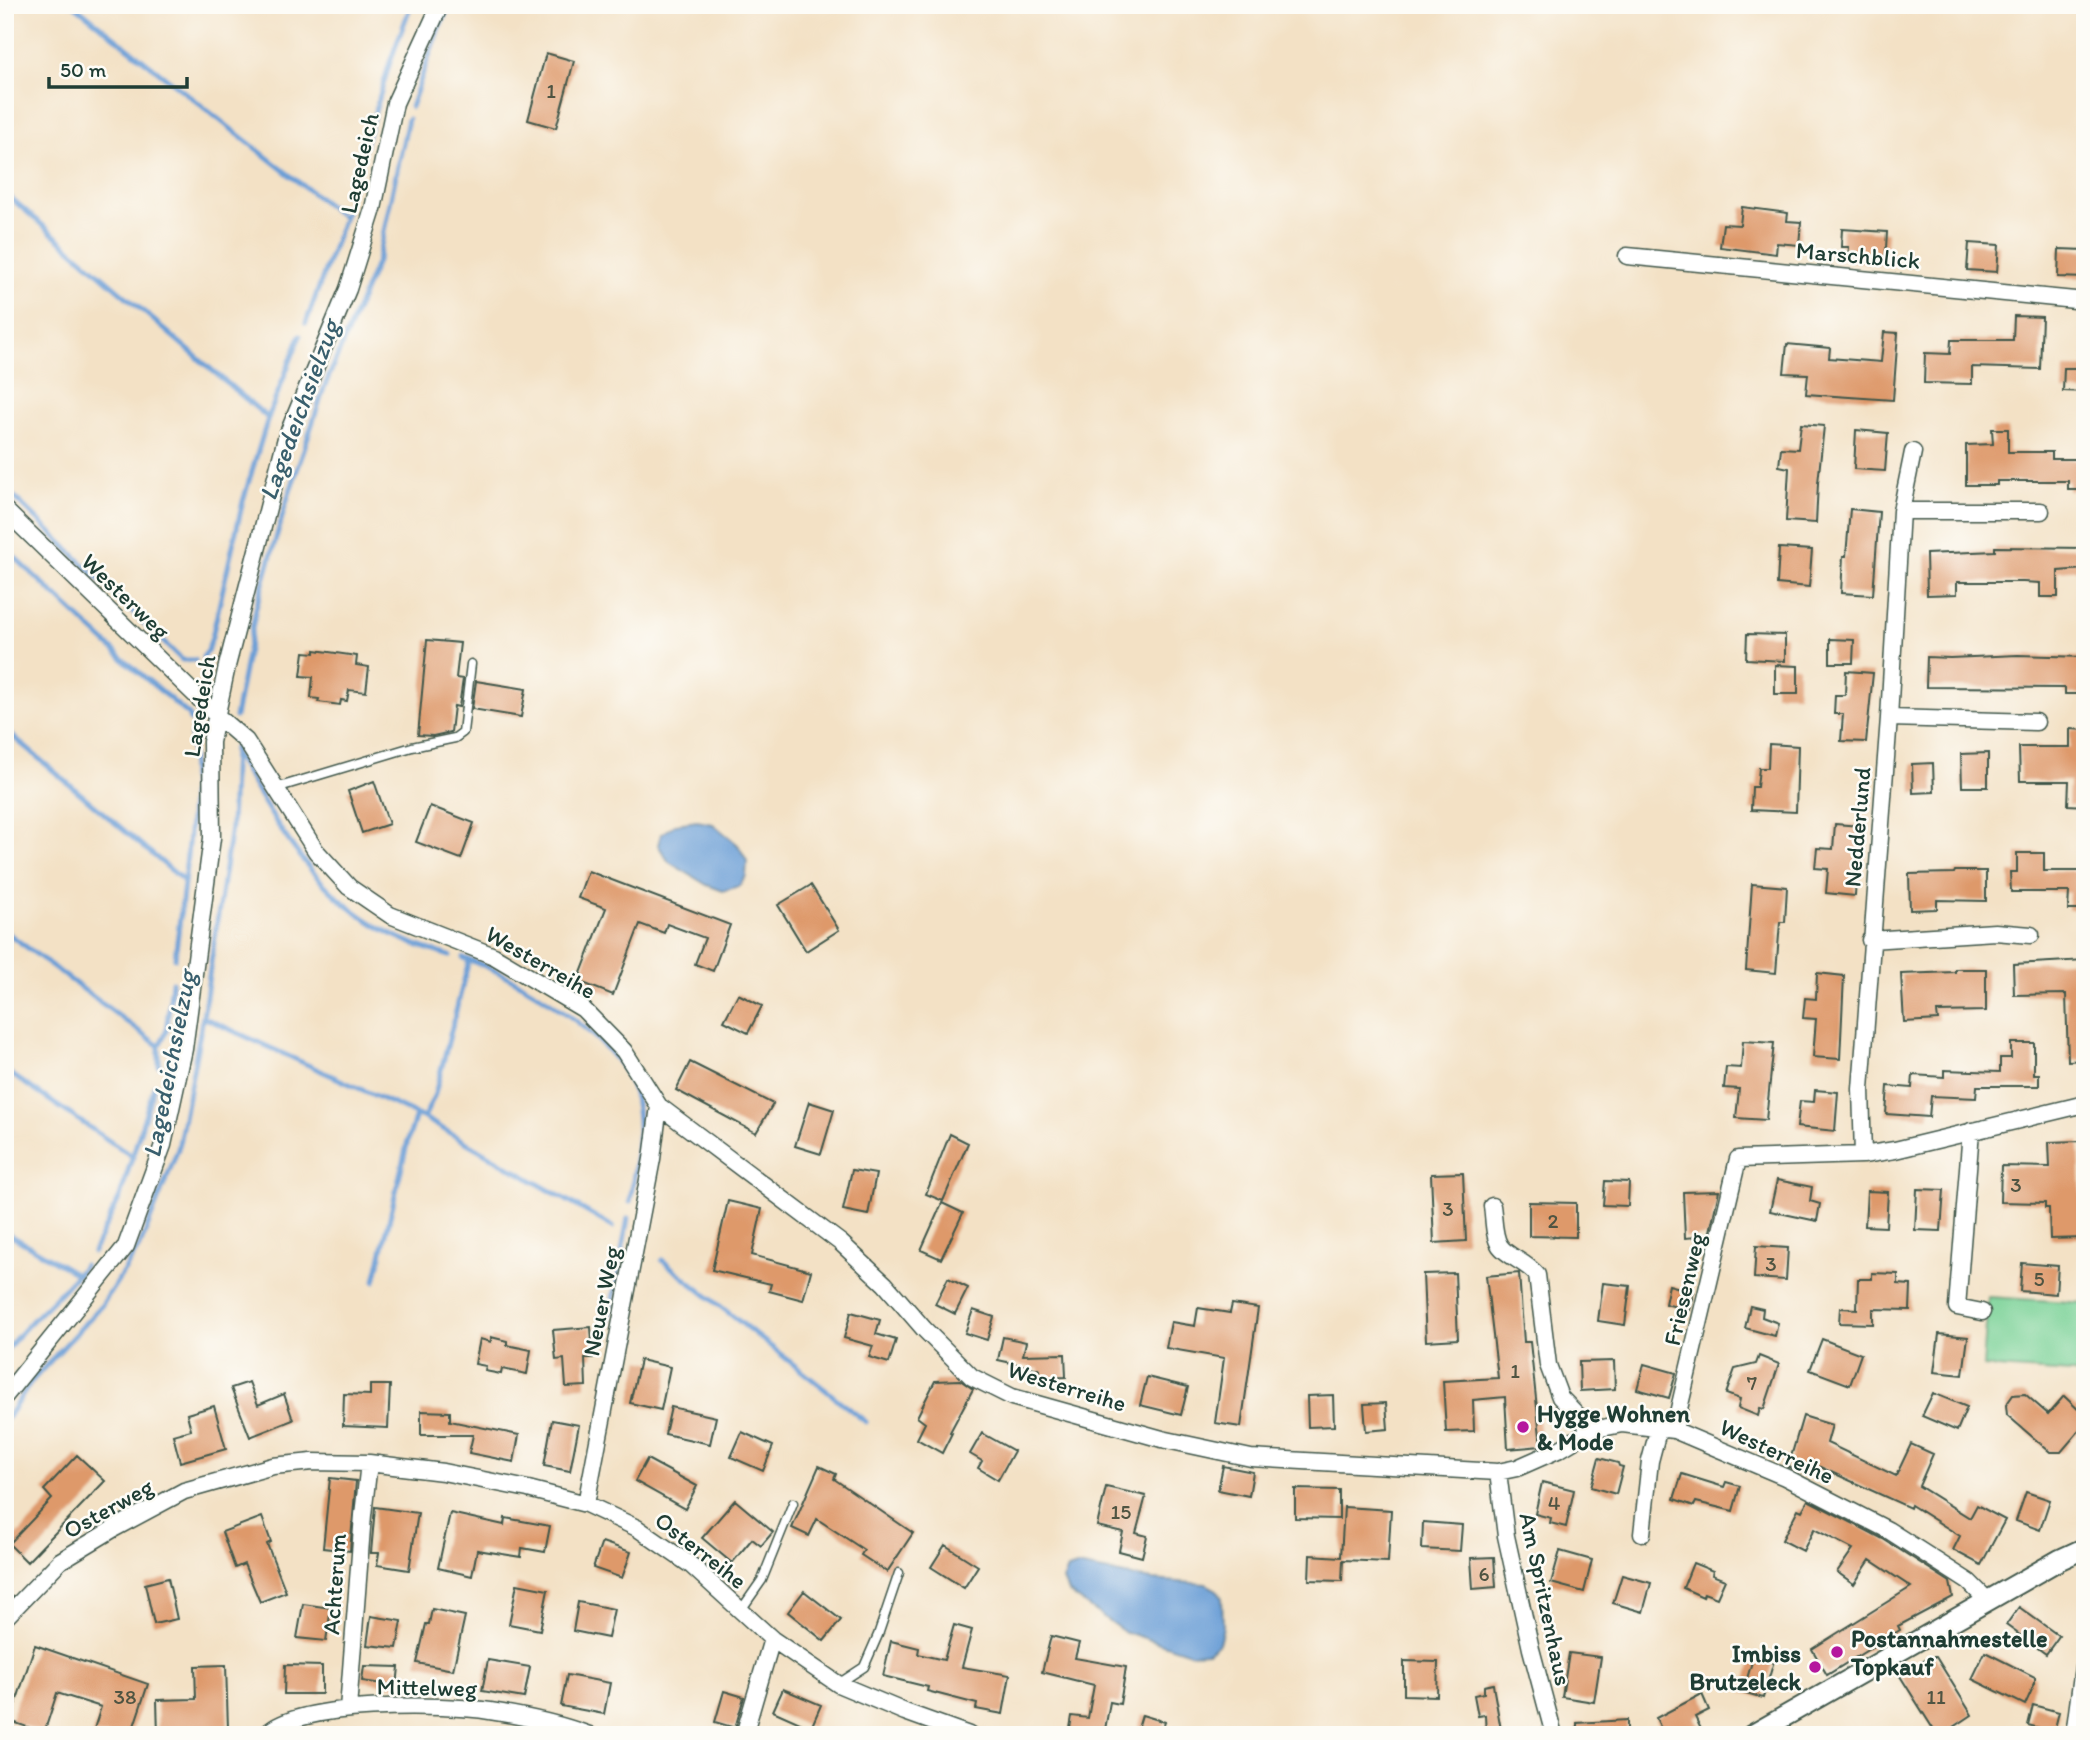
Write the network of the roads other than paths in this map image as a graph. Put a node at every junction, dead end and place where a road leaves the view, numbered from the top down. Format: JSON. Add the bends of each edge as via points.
{"nodes":[{"id":1,"x":440,"y":5,"type":"edge"},
{"id":2,"x":1627,"y":256,"type":"dead end"},
{"id":3,"x":2085,"y":301,"type":"edge"},
{"id":4,"x":1913,"y":452,"type":"dead end"},
{"id":5,"x":5,"y":510,"type":"edge"},
{"id":6,"x":1901,"y":511,"type":"junction"},
{"id":7,"x":2041,"y":511,"type":"dead end"},
{"id":8,"x":471,"y":664,"type":"dead end"},
{"id":9,"x":216,"y":715,"type":"junction"},
{"id":10,"x":1889,"y":718,"type":"junction"},
{"id":11,"x":2036,"y":722,"type":"dead end"},
{"id":12,"x":276,"y":788,"type":"junction"},
{"id":13,"x":2031,"y":935,"type":"dead end"},
{"id":14,"x":1870,"y":940,"type":"junction"},
{"id":15,"x":2085,"y":1104,"type":"edge"},
{"id":16,"x":659,"y":1106,"type":"junction"},
{"id":17,"x":1971,"y":1130,"type":"junction"},
{"id":18,"x":1863,"y":1155,"type":"junction"},
{"id":19,"x":1492,"y":1206,"type":"dead end"},
{"id":20,"x":1982,"y":1312,"type":"dead end"},
{"id":21,"x":5,"y":1396,"type":"edge"},
{"id":22,"x":1666,"y":1428,"type":"junction"},
{"id":23,"x":1592,"y":1430,"type":"junction"},
{"id":24,"x":369,"y":1463,"type":"junction"},
{"id":25,"x":254,"y":1470,"type":"joint"},
{"id":26,"x":1498,"y":1472,"type":"junction"},
{"id":27,"x":793,"y":1503,"type":"dead end"},
{"id":28,"x":586,"y":1504,"type":"junction"},
{"id":29,"x":1643,"y":1534,"type":"dead end"},
{"id":30,"x":2085,"y":1548,"type":"edge"},
{"id":31,"x":899,"y":1573,"type":"dead end"},
{"id":32,"x":1987,"y":1601,"type":"junction"},
{"id":33,"x":741,"y":1611,"type":"junction"},
{"id":34,"x":5,"y":1618,"type":"edge"},
{"id":35,"x":772,"y":1639,"type":"junction"},
{"id":36,"x":2085,"y":1652,"type":"edge"},
{"id":37,"x":838,"y":1684,"type":"junction"},
{"id":38,"x":348,"y":1709,"type":"junction"},
{"id":39,"x":265,"y":1734,"type":"edge"},
{"id":40,"x":589,"y":1735,"type":"edge"},
{"id":41,"x":744,"y":1735,"type":"edge"},
{"id":42,"x":969,"y":1735,"type":"edge"},
{"id":43,"x":1554,"y":1735,"type":"edge"},
{"id":44,"x":1752,"y":1735,"type":"edge"},
{"id":45,"x":2074,"y":1735,"type":"edge"}],
"edges":[{"from":1,"to":9,"type":"street","name":"Lagedeich","via":[[396,103],[373,208],[348,289],[286,438]]},
{"from":2,"to":3,"type":"street","name":"Marschblick"},
{"from":4,"to":6,"type":"street","name":"Nedderlund"},
{"from":5,"to":9,"type":"street","name":"Westerweg"},
{"from":6,"to":7,"type":"street"},
{"from":6,"to":10,"type":"street","name":"Nedderlund"},
{"from":8,"to":12,"type":"lane","via":[[464,732],[455,738]]},
{"from":9,"to":12,"type":"street","name":"Westerreihe","via":[[246,741]]},
{"from":9,"to":21,"type":"street","name":"Lagedeich","via":[[211,742],[212,838],[184,1049],[163,1145],[126,1246]]},
{"from":10,"to":11,"type":"street"},
{"from":10,"to":14,"type":"street","name":"Nedderlund"},
{"from":12,"to":16,"type":"street","name":"Westerreihe","via":[[316,851],[349,887],[390,915],[494,956],[583,1009],[624,1051]]},
{"from":13,"to":14,"type":"street","via":[[1995,932]]},
{"from":14,"to":18,"type":"street","name":"Nedderlund","via":[[1861,1089]]},
{"from":15,"to":17,"type":"street"},
{"from":16,"to":26,"type":"street","name":"Westerreihe","via":[[841,1243],[972,1377],[1012,1397],[1161,1439],[1251,1458]]},
{"from":16,"to":28,"type":"street","name":"Neuer Weg"},
{"from":17,"to":18,"type":"street"},
{"from":17,"to":20,"type":"street","via":[[1957,1307]]},
{"from":18,"to":22,"type":"street","name":"Friesenweg","via":[[1738,1159]]},
{"from":19,"to":23,"type":"street","via":[[1501,1247],[1537,1275],[1548,1365],[1560,1397]]},
{"from":22,"to":23,"type":"street","name":"Westerreihe","via":[[1622,1424]]},
{"from":22,"to":29,"type":"street","name":"Friesenweg","via":[[1650,1461]]},
{"from":22,"to":32,"type":"street","name":"Westerreihe","via":[[1785,1477],[1888,1530],[1969,1582]]},
{"from":23,"to":26,"type":"street","name":"Westerreihe","via":[[1560,1449]]},
{"from":24,"to":25,"type":"street","name":"Osterreihe","via":[[312,1462]]},
{"from":24,"to":28,"type":"street","name":"Osterreihe","via":[[455,1474]]},
{"from":24,"to":38,"type":"street","name":"Achterum"},
{"from":25,"to":34,"type":"street","name":"Osterweg","via":[[184,1491],[60,1561]]},
{"from":26,"to":43,"type":"street","name":"Am Spritzenhaus","via":[[1506,1536]]},
{"from":27,"to":33,"type":"lane","via":[[762,1580]]},
{"from":28,"to":33,"type":"street","name":"Osterreihe","via":[[637,1528],[692,1566]]},
{"from":30,"to":32,"type":"street"},
{"from":31,"to":37,"type":"lane","via":[[864,1667]]},
{"from":32,"to":44,"type":"street"},
{"from":33,"to":35,"type":"street","name":"Osterreihe"},
{"from":35,"to":37,"type":"street","name":"Osterreihe"},
{"from":35,"to":41,"type":"street"},
{"from":36,"to":45,"type":"street"},
{"from":37,"to":42,"type":"street","name":"Osterreihe"},
{"from":38,"to":39,"type":"street","name":"Mittelweg","via":[[289,1720]]},
{"from":38,"to":40,"type":"street","name":"Mittelweg","via":[[488,1711]]}]}
